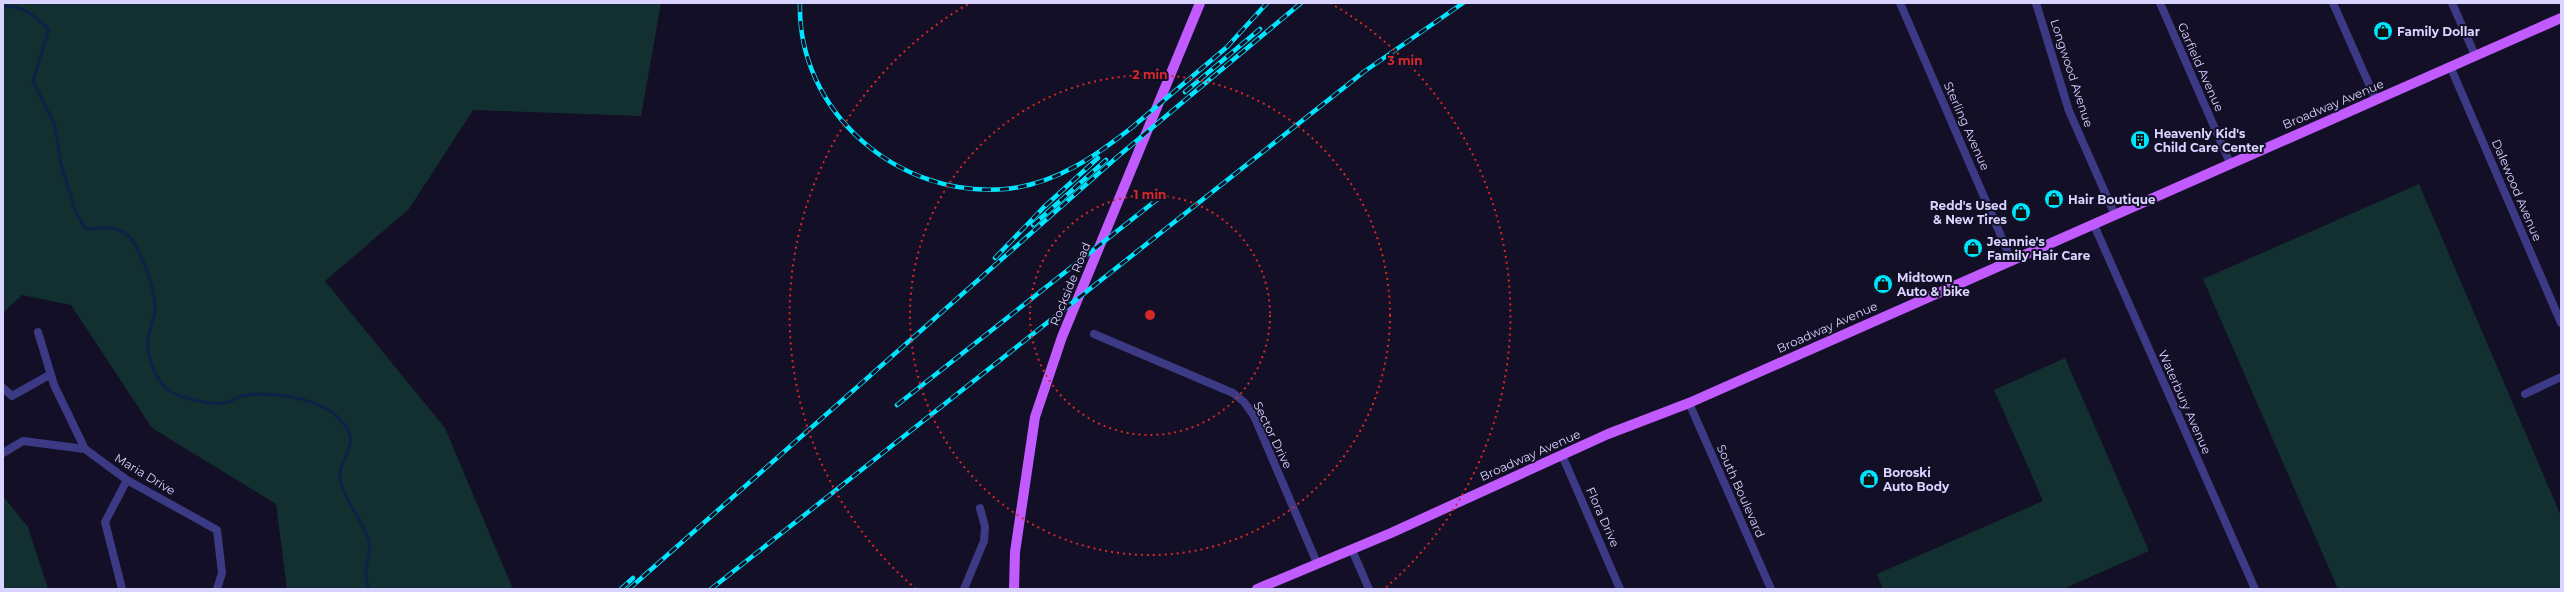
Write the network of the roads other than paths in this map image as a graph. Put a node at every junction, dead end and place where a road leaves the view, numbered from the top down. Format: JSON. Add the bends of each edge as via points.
{"nodes":[{"id":1,"x":1200,"y":3,"type":"edge"},
{"id":2,"x":1900,"y":3,"type":"edge"},
{"id":3,"x":2036,"y":3,"type":"edge"},
{"id":4,"x":2160,"y":3,"type":"edge"},
{"id":5,"x":2333,"y":3,"type":"edge"},
{"id":6,"x":2452,"y":3,"type":"edge"},
{"id":7,"x":2561,"y":18,"type":"edge"},
{"id":8,"x":2475,"y":55,"type":"junction"},
{"id":9,"x":2450,"y":66,"type":"junction"},
{"id":10,"x":2376,"y":100,"type":"junction"},
{"id":11,"x":2230,"y":163,"type":"junction"},
{"id":12,"x":2115,"y":215,"type":"junction"},
{"id":13,"x":2094,"y":225,"type":"junction"},
{"id":14,"x":2011,"y":259,"type":"junction"},
{"id":15,"x":2561,"y":323,"type":"edge"},
{"id":16,"x":38,"y":332,"type":"dead end"},
{"id":17,"x":1094,"y":334,"type":"dead end"},
{"id":18,"x":51,"y":374,"type":"junction"},
{"id":19,"x":2561,"y":377,"type":"edge"},
{"id":20,"x":3,"y":388,"type":"edge"},
{"id":21,"x":2525,"y":394,"type":"dead end"},
{"id":22,"x":1688,"y":403,"type":"junction"},
{"id":23,"x":86,"y":449,"type":"junction"},
{"id":24,"x":3,"y":453,"type":"edge"},
{"id":25,"x":1562,"y":455,"type":"junction"},
{"id":26,"x":127,"y":480,"type":"junction"},
{"id":27,"x":980,"y":508,"type":"dead end"},
{"id":28,"x":1352,"y":550,"type":"junction"},
{"id":29,"x":1317,"y":563,"type":"junction"},
{"id":30,"x":215,"y":588,"type":"edge"},
{"id":31,"x":122,"y":589,"type":"edge"},
{"id":32,"x":964,"y":589,"type":"edge"},
{"id":33,"x":1014,"y":589,"type":"edge"},
{"id":34,"x":1257,"y":589,"type":"edge"},
{"id":35,"x":1369,"y":589,"type":"edge"},
{"id":36,"x":1620,"y":589,"type":"edge"},
{"id":37,"x":1771,"y":589,"type":"edge"},
{"id":38,"x":2255,"y":589,"type":"edge"}],
"edges":[{"from":1,"to":33,"type":"main road","name":"Rockside Road","via":[[1062,337],[1035,417],[1015,552]]},
{"from":2,"to":14,"type":"street","name":"Sterling Avenue"},
{"from":3,"to":12,"type":"street","name":"Longwood Avenue","via":[[2069,111]]},
{"from":4,"to":11,"type":"street","name":"Garfield Avenue"},
{"from":5,"to":10,"type":"street"},
{"from":6,"to":8,"type":"street"},
{"from":7,"to":8,"type":"main road","name":"Broadway Avenue"},
{"from":8,"to":9,"type":"main road","name":"Broadway Avenue"},
{"from":9,"to":10,"type":"main road","name":"Broadway Avenue"},
{"from":9,"to":15,"type":"street","name":"Dalewood Avenue"},
{"from":10,"to":11,"type":"main road","name":"Broadway Avenue"},
{"from":11,"to":12,"type":"main road","name":"Broadway Avenue"},
{"from":12,"to":13,"type":"main road","name":"Broadway Avenue"},
{"from":13,"to":14,"type":"main road","name":"Broadway Avenue"},
{"from":13,"to":38,"type":"street","name":"Waterbury Avenue"},
{"from":14,"to":22,"type":"main road","name":"Broadway Avenue"},
{"from":16,"to":18,"type":"street"},
{"from":17,"to":29,"type":"street","name":"Sector Drive","via":[[1233,393],[1244,402],[1254,416]]},
{"from":18,"to":20,"type":"street","via":[[12,396]]},
{"from":18,"to":23,"type":"street"},
{"from":19,"to":21,"type":"street"},
{"from":22,"to":25,"type":"main road","name":"Broadway Avenue"},
{"from":22,"to":37,"type":"street","name":"South Boulevard"},
{"from":23,"to":24,"type":"street","name":"Maria Drive","via":[[23,441]]},
{"from":23,"to":26,"type":"street","name":"Maria Drive"},
{"from":25,"to":28,"type":"main road","name":"Broadway Avenue"},
{"from":25,"to":36,"type":"street","name":"Flora Drive"},
{"from":26,"to":30,"type":"street","name":"Maria Drive","via":[[217,530],[222,573]]},
{"from":26,"to":31,"type":"street","via":[[105,522]]},
{"from":27,"to":32,"type":"street","via":[[985,527],[984,541]]},
{"from":28,"to":29,"type":"main road","name":"Broadway Avenue"},
{"from":28,"to":35,"type":"street"},
{"from":29,"to":34,"type":"main road","name":"Broadway Avenue"}]}
